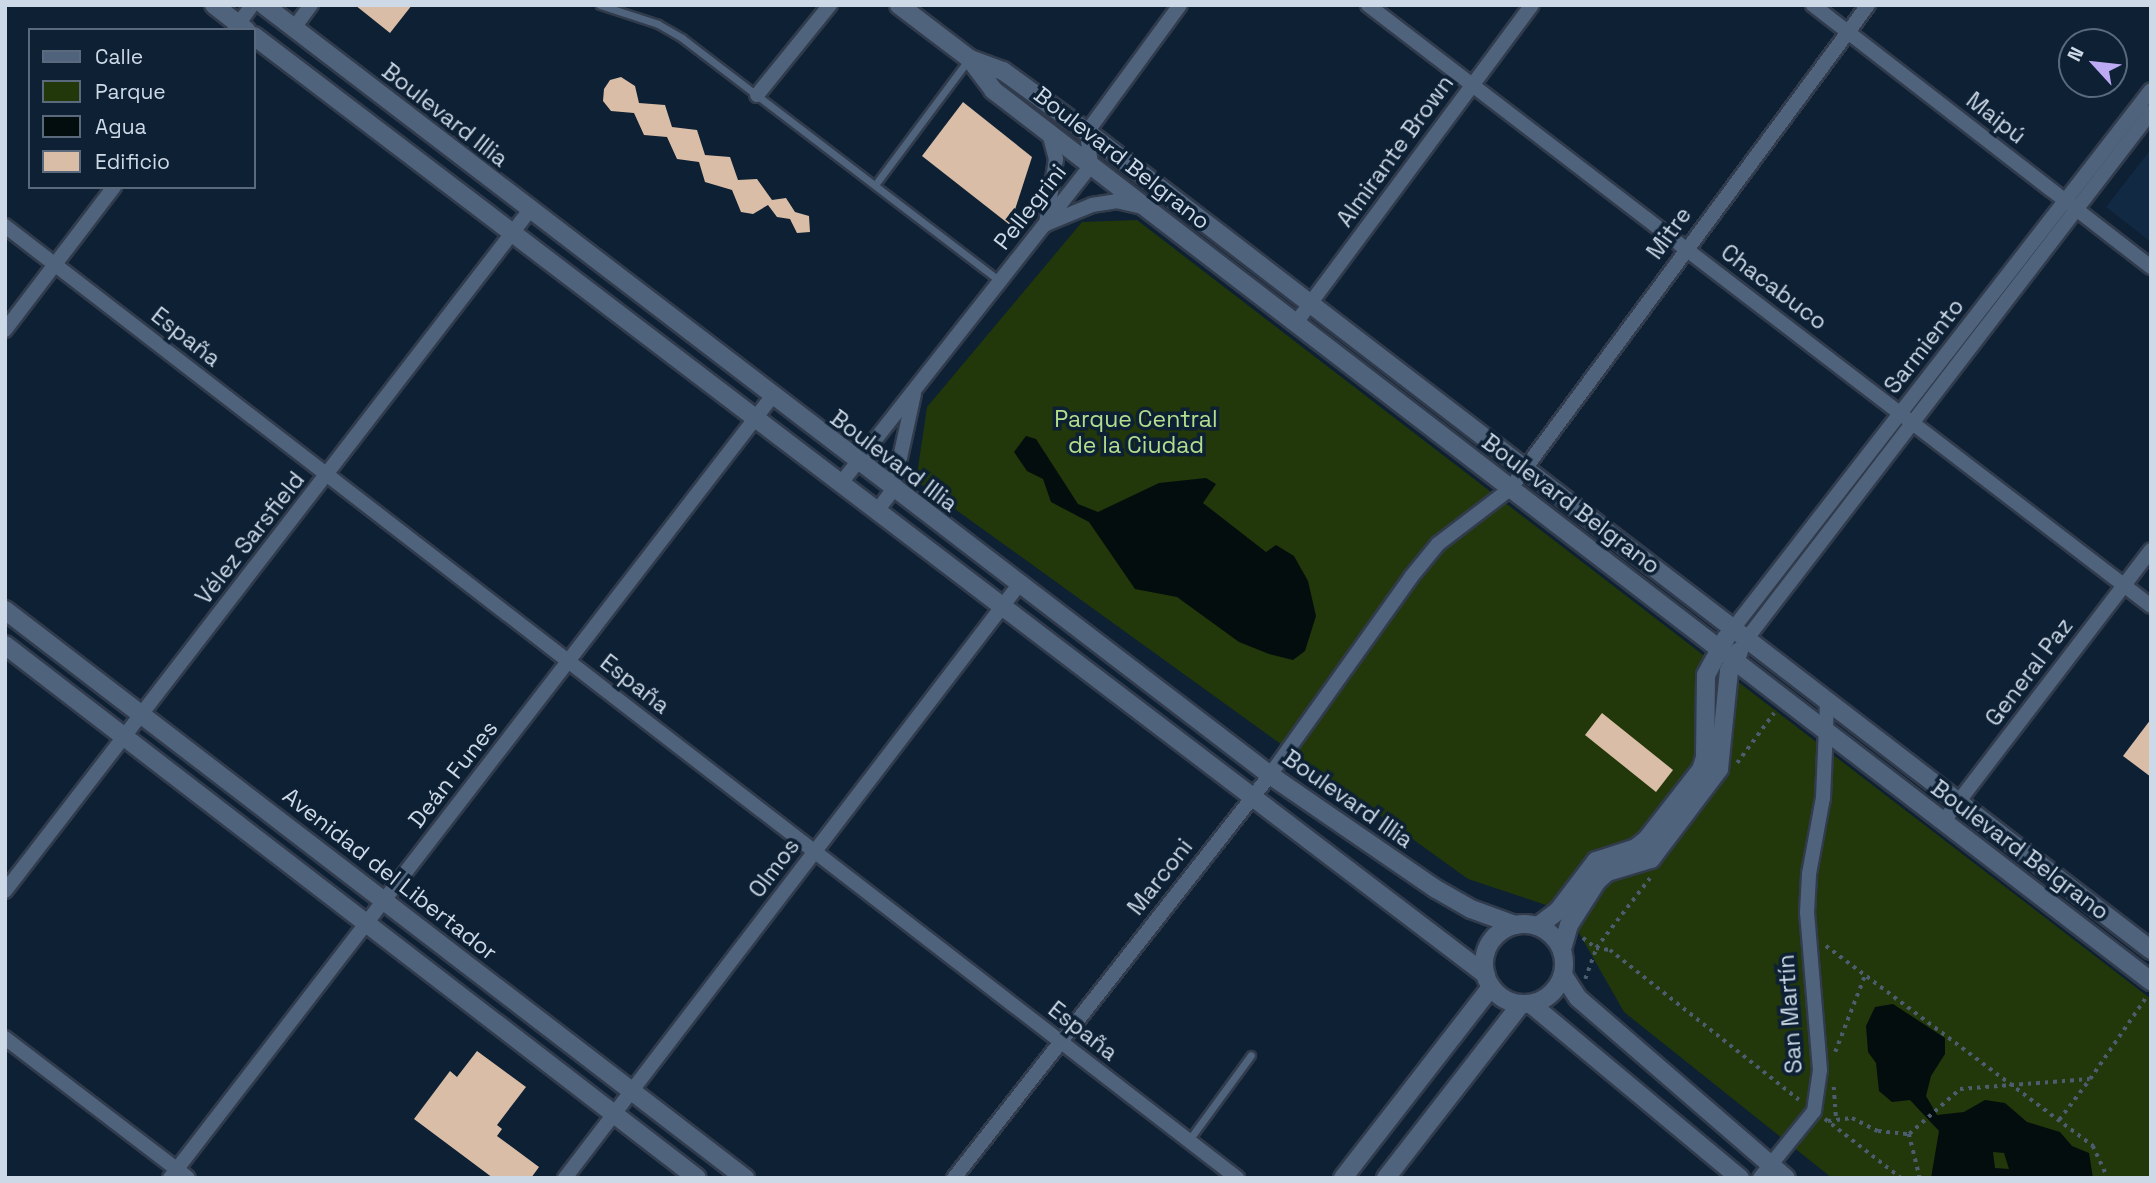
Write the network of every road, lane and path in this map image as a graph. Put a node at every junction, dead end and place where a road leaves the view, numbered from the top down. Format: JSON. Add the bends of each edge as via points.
{"nodes":[{"id":1,"x":214,"y":5,"type":"edge"},
{"id":2,"x":252,"y":5,"type":"edge"},
{"id":3,"x":264,"y":5,"type":"edge"},
{"id":4,"x":311,"y":5,"type":"edge"},
{"id":5,"x":600,"y":5,"type":"edge"},
{"id":6,"x":830,"y":5,"type":"edge"},
{"id":7,"x":899,"y":5,"type":"edge"},
{"id":8,"x":1180,"y":5,"type":"edge"},
{"id":9,"x":1368,"y":5,"type":"edge"},
{"id":10,"x":1532,"y":5,"type":"edge"},
{"id":11,"x":1813,"y":5,"type":"edge"},
{"id":12,"x":1868,"y":5,"type":"edge"},
{"id":13,"x":239,"y":28,"type":"edge"},
{"id":14,"x":293,"y":28,"type":"junction"},
{"id":15,"x":1847,"y":32,"type":"junction"},
{"id":16,"x":256,"y":38,"type":"edge"},
{"id":17,"x":970,"y":59,"type":"junction"},
{"id":18,"x":1472,"y":85,"type":"junction"},
{"id":19,"x":2151,"y":90,"type":"edge"},
{"id":20,"x":757,"y":95,"type":"junction"},
{"id":21,"x":2151,"y":112,"type":"edge"},
{"id":22,"x":1087,"y":132,"type":"junction"},
{"id":23,"x":1049,"y":133,"type":"junction"},
{"id":24,"x":1091,"y":165,"type":"junction"},
{"id":25,"x":875,"y":186,"type":"junction"},
{"id":26,"x":112,"y":189,"type":"edge"},
{"id":27,"x":2071,"y":205,"type":"junction"},
{"id":28,"x":1145,"y":207,"type":"junction"},
{"id":29,"x":529,"y":211,"type":"junction"},
{"id":30,"x":1045,"y":224,"type":"junction"},
{"id":31,"x":5,"y":226,"type":"edge"},
{"id":32,"x":512,"y":234,"type":"junction"},
{"id":33,"x":1686,"y":249,"type":"junction"},
{"id":34,"x":55,"y":264,"type":"junction"},
{"id":35,"x":2151,"y":267,"type":"edge"},
{"id":36,"x":1000,"y":282,"type":"junction"},
{"id":37,"x":1310,"y":305,"type":"junction"},
{"id":38,"x":1296,"y":324,"type":"junction"},
{"id":39,"x":5,"y":330,"type":"edge"},
{"id":40,"x":915,"y":389,"type":"junction"},
{"id":41,"x":771,"y":398,"type":"junction"},
{"id":42,"x":1902,"y":411,"type":"junction"},
{"id":43,"x":755,"y":420,"type":"junction"},
{"id":44,"x":1914,"y":421,"type":"junction"},
{"id":45,"x":858,"y":463,"type":"junction"},
{"id":46,"x":1525,"y":469,"type":"junction"},
{"id":47,"x":328,"y":475,"type":"junction"},
{"id":48,"x":841,"y":483,"type":"junction"},
{"id":49,"x":1510,"y":489,"type":"junction"},
{"id":50,"x":893,"y":490,"type":"junction"},
{"id":51,"x":877,"y":511,"type":"junction"},
{"id":52,"x":2151,"y":550,"type":"edge"},
{"id":53,"x":2124,"y":585,"type":"junction"},
{"id":54,"x":1018,"y":586,"type":"junction"},
{"id":55,"x":1397,"y":599,"type":"joint"},
{"id":56,"x":2151,"y":606,"type":"edge"},
{"id":57,"x":1002,"y":607,"type":"junction"},
{"id":58,"x":5,"y":610,"type":"edge"},
{"id":59,"x":1739,"y":635,"type":"junction"},
{"id":60,"x":5,"y":645,"type":"edge"},
{"id":61,"x":1718,"y":647,"type":"junction"},
{"id":62,"x":1734,"y":660,"type":"junction"},
{"id":63,"x":569,"y":662,"type":"junction"},
{"id":64,"x":1827,"y":703,"type":"junction"},
{"id":65,"x":142,"y":715,"type":"junction"},
{"id":66,"x":1826,"y":732,"type":"junction"},
{"id":67,"x":125,"y":737,"type":"junction"},
{"id":68,"x":1270,"y":775,"type":"junction"},
{"id":69,"x":1252,"y":796,"type":"junction"},
{"id":70,"x":1958,"y":803,"type":"junction"},
{"id":71,"x":1677,"y":813,"type":"junction"},
{"id":72,"x":1943,"y":822,"type":"junction"},
{"id":73,"x":815,"y":852,"type":"junction"},
{"id":74,"x":5,"y":891,"type":"edge"},
{"id":75,"x":384,"y":901,"type":"junction"},
{"id":76,"x":367,"y":923,"type":"junction"},
{"id":77,"x":1515,"y":925,"type":"junction"},
{"id":78,"x":1569,"y":925,"type":"junction"},
{"id":79,"x":1538,"y":926,"type":"junction"},
{"id":80,"x":1807,"y":932,"type":"junction"},
{"id":81,"x":1562,"y":949,"type":"junction"},
{"id":82,"x":2151,"y":950,"type":"edge"},
{"id":83,"x":1563,"y":975,"type":"junction"},
{"id":84,"x":1865,"y":975,"type":"junction"},
{"id":85,"x":1488,"y":981,"type":"junction"},
{"id":86,"x":2151,"y":981,"type":"edge"},
{"id":87,"x":2151,"y":991,"type":"edge"},
{"id":88,"x":1526,"y":1004,"type":"junction"},
{"id":89,"x":5,"y":1038,"type":"edge"},
{"id":90,"x":1060,"y":1042,"type":"junction"},
{"id":91,"x":1251,"y":1055,"type":"dead end"},
{"id":92,"x":1833,"y":1057,"type":"dead end"},
{"id":93,"x":2090,"y":1079,"type":"junction"},
{"id":94,"x":1834,"y":1081,"type":"dead end"},
{"id":95,"x":2013,"y":1086,"type":"junction"},
{"id":96,"x":632,"y":1091,"type":"junction"},
{"id":97,"x":1814,"y":1111,"type":"junction"},
{"id":98,"x":614,"y":1114,"type":"junction"},
{"id":99,"x":1836,"y":1117,"type":"junction"},
{"id":100,"x":2059,"y":1120,"type":"junction"},
{"id":101,"x":1828,"y":1122,"type":"junction"},
{"id":102,"x":1909,"y":1134,"type":"junction"},
{"id":103,"x":1188,"y":1141,"type":"junction"},
{"id":104,"x":1765,"y":1171,"type":"edge"},
{"id":105,"x":178,"y":1175,"type":"edge"},
{"id":106,"x":565,"y":1178,"type":"edge"},
{"id":107,"x":697,"y":1178,"type":"edge"},
{"id":108,"x":745,"y":1178,"type":"edge"},
{"id":109,"x":954,"y":1178,"type":"edge"},
{"id":110,"x":1237,"y":1178,"type":"edge"},
{"id":111,"x":1343,"y":1178,"type":"edge"},
{"id":112,"x":1386,"y":1178,"type":"edge"},
{"id":113,"x":1740,"y":1178,"type":"edge"},
{"id":114,"x":1786,"y":1178,"type":"edge"},
{"id":115,"x":1901,"y":1178,"type":"edge"},
{"id":116,"x":1920,"y":1178,"type":"edge"},
{"id":117,"x":2108,"y":1178,"type":"edge"}],
"edges":[{"from":1,"to":13,"type":"street"},
{"from":2,"to":13,"type":"street"},
{"from":3,"to":14,"type":"street","name":"Boulevard Illia"},
{"from":4,"to":14,"type":"street"},
{"from":5,"to":20,"type":"lane","via":[[658,24]]},
{"from":6,"to":20,"type":"street"},
{"from":7,"to":17,"type":"street","name":"Boulevard Belgrano"},
{"from":8,"to":22,"type":"street"},
{"from":9,"to":18,"type":"street","name":"Chacabuco"},
{"from":10,"to":18,"type":"street","name":"Almirante Brown"},
{"from":11,"to":15,"type":"street","name":"Maipú"},
{"from":12,"to":15,"type":"street","name":"Mitre"},
{"from":14,"to":29,"type":"street","name":"Boulevard Illia"},
{"from":15,"to":27,"type":"street","name":"Maipú"},
{"from":15,"to":33,"type":"street","name":"Mitre"},
{"from":16,"to":32,"type":"street"},
{"from":17,"to":22,"type":"street","name":"Boulevard Belgrano","via":[[1003,71]]},
{"from":17,"to":23,"type":"street","name":"Boulevard Belgrano","via":[[993,90]]},
{"from":17,"to":25,"type":"lane"},
{"from":18,"to":33,"type":"street","name":"Chacabuco"},
{"from":18,"to":37,"type":"street","name":"Almirante Brown"},
{"from":19,"to":27,"type":"street","name":"Sarmiento"},
{"from":20,"to":25,"type":"lane"},
{"from":21,"to":27,"type":"street","name":"Sarmiento"},
{"from":22,"to":24,"type":"street","name":"Pellegrini"},
{"from":22,"to":37,"type":"street","name":"Boulevard Belgrano"},
{"from":23,"to":24,"type":"street","name":"Boulevard Belgrano"},
{"from":23,"to":30,"type":"street","via":[[1056,159]]},
{"from":24,"to":28,"type":"street","name":"Boulevard Belgrano"},
{"from":24,"to":30,"type":"street","name":"Pellegrini"},
{"from":25,"to":36,"type":"lane"},
{"from":26,"to":34,"type":"street"},
{"from":27,"to":35,"type":"street","name":"Maipú"},
{"from":27,"to":42,"type":"street","name":"Sarmiento"},
{"from":27,"to":44,"type":"street","name":"Sarmiento"},
{"from":28,"to":30,"type":"street","via":[[1116,201],[1091,205]]},
{"from":28,"to":38,"type":"street","name":"Boulevard Belgrano"},
{"from":29,"to":32,"type":"street","name":"Vélez Sarsfield"},
{"from":29,"to":41,"type":"street","name":"Boulevard Illia"},
{"from":30,"to":36,"type":"street","name":"Pellegrini"},
{"from":31,"to":34,"type":"street","name":"España"},
{"from":32,"to":43,"type":"street"},
{"from":32,"to":47,"type":"street","name":"Vélez Sarsfield"},
{"from":33,"to":42,"type":"street","name":"Chacabuco"},
{"from":33,"to":46,"type":"street","name":"Mitre"},
{"from":34,"to":39,"type":"street"},
{"from":34,"to":47,"type":"street","name":"España"},
{"from":36,"to":40,"type":"street","name":"Pellegrini"},
{"from":37,"to":38,"type":"street","name":"Almirante Brown"},
{"from":37,"to":46,"type":"street","name":"Boulevard Belgrano"},
{"from":38,"to":49,"type":"street","name":"Boulevard Belgrano"},
{"from":40,"to":45,"type":"street"},
{"from":40,"to":50,"type":"street"},
{"from":41,"to":43,"type":"street","name":"Deán Funes"},
{"from":41,"to":45,"type":"street","name":"Boulevard Illia"},
{"from":42,"to":44,"type":"street","name":"Chacabuco"},
{"from":42,"to":59,"type":"street","name":"Sarmiento"},
{"from":43,"to":48,"type":"street"},
{"from":43,"to":63,"type":"street","name":"Deán Funes"},
{"from":44,"to":53,"type":"street","name":"Chacabuco"},
{"from":44,"to":59,"type":"street","name":"Sarmiento"},
{"from":45,"to":48,"type":"street"},
{"from":45,"to":50,"type":"street","name":"Boulevard Illia"},
{"from":46,"to":49,"type":"street","name":"Mitre"},
{"from":46,"to":59,"type":"street","name":"Boulevard Belgrano"},
{"from":47,"to":63,"type":"street","name":"España"},
{"from":47,"to":65,"type":"street","name":"Vélez Sarsfield"},
{"from":48,"to":51,"type":"street"},
{"from":49,"to":55,"type":"street","name":"Mitre","via":[[1438,544]]},
{"from":49,"to":61,"type":"street","name":"Boulevard Belgrano"},
{"from":50,"to":51,"type":"street"},
{"from":50,"to":54,"type":"street","name":"Boulevard Illia"},
{"from":51,"to":57,"type":"street"},
{"from":52,"to":53,"type":"street","name":"General Paz"},
{"from":53,"to":56,"type":"street","name":"Chacabuco"},
{"from":53,"to":70,"type":"street","name":"General Paz"},
{"from":54,"to":57,"type":"street","name":"Olmos"},
{"from":54,"to":68,"type":"street","name":"Boulevard Illia"},
{"from":55,"to":68,"type":"street","name":"Marconi"},
{"from":57,"to":69,"type":"street"},
{"from":57,"to":73,"type":"street","name":"Olmos"},
{"from":58,"to":65,"type":"street","name":"Avenidad del Libertador"},
{"from":59,"to":61,"type":"street"},
{"from":59,"to":62,"type":"street"},
{"from":59,"to":64,"type":"street","name":"Boulevard Belgrano"},
{"from":60,"to":67,"type":"street"},
{"from":61,"to":62,"type":"street","name":"Boulevard Belgrano"},
{"from":61,"to":71,"type":"street","via":[[1706,675],[1705,758]]},
{"from":62,"to":66,"type":"street","name":"Boulevard Belgrano"},
{"from":62,"to":71,"type":"street","via":[[1725,698],[1723,757]]},
{"from":63,"to":73,"type":"street","name":"España"},
{"from":63,"to":75,"type":"street","name":"Deán Funes"},
{"from":64,"to":66,"type":"street","name":"San Martín"},
{"from":64,"to":70,"type":"street","name":"Boulevard Belgrano"},
{"from":65,"to":67,"type":"street","name":"Vélez Sarsfield"},
{"from":65,"to":75,"type":"street","name":"Avenidad del Libertador"},
{"from":66,"to":72,"type":"street","name":"Boulevard Belgrano"},
{"from":66,"to":80,"type":"street","name":"San Martín"},
{"from":67,"to":74,"type":"street","name":"Vélez Sarsfield"},
{"from":67,"to":76,"type":"street"},
{"from":68,"to":69,"type":"street","name":"Marconi"},
{"from":68,"to":77,"type":"street","name":"Boulevard Illia","via":[[1436,889],[1471,909]]},
{"from":69,"to":85,"type":"street"},
{"from":69,"to":90,"type":"street","name":"Marconi"},
{"from":70,"to":72,"type":"street","name":"General Paz"},
{"from":70,"to":82,"type":"street","name":"Boulevard Belgrano"},
{"from":71,"to":78,"type":"street","via":[[1651,859],[1607,872]]},
{"from":71,"to":79,"type":"street","via":[[1636,848],[1596,861],[1559,911]]},
{"from":72,"to":86,"type":"street","name":"Boulevard Belgrano"},
{"from":73,"to":90,"type":"street","name":"España"},
{"from":73,"to":96,"type":"street","name":"Olmos"},
{"from":75,"to":76,"type":"street","name":"Deán Funes"},
{"from":75,"to":96,"type":"street","name":"Avenidad del Libertador"},
{"from":76,"to":98,"type":"street"},
{"from":76,"to":105,"type":"street","name":"Deán Funes"},
{"from":77,"to":79,"type":"street"},
{"from":77,"to":85,"type":"street","via":[[1503,930],[1487,950]]},
{"from":78,"to":81,"type":"street"},
{"from":78,"to":97,"type":"path","via":[[1595,948],[1610,950]]},
{"from":79,"to":81,"type":"street"},
{"from":80,"to":84,"type":"path"},
{"from":80,"to":97,"type":"street","name":"San Martín","via":[[1820,1070]]},
{"from":81,"to":83,"type":"street"},
{"from":83,"to":88,"type":"street","via":[[1551,994]]},
{"from":83,"to":104,"type":"street","via":[[1578,998]]},
{"from":84,"to":92,"type":"path"},
{"from":84,"to":95,"type":"path"},
{"from":85,"to":88,"type":"street","via":[[1510,1002]]},
{"from":85,"to":111,"type":"street"},
{"from":87,"to":93,"type":"path"},
{"from":88,"to":112,"type":"street"},
{"from":88,"to":113,"type":"street"},
{"from":89,"to":105,"type":"street"},
{"from":90,"to":103,"type":"street","name":"España"},
{"from":90,"to":109,"type":"street","name":"Marconi"},
{"from":91,"to":103,"type":"lane"},
{"from":93,"to":95,"type":"path"},
{"from":93,"to":100,"type":"path"},
{"from":94,"to":99,"type":"path"},
{"from":95,"to":100,"type":"path"},
{"from":95,"to":102,"type":"path","via":[[1960,1089]]},
{"from":96,"to":98,"type":"street","name":"Olmos"},
{"from":96,"to":108,"type":"street","name":"Avenidad del Libertador"},
{"from":97,"to":101,"type":"path"},
{"from":97,"to":104,"type":"street"},
{"from":98,"to":106,"type":"street","name":"Olmos"},
{"from":98,"to":107,"type":"street"},
{"from":99,"to":101,"type":"path"},
{"from":99,"to":102,"type":"path"},
{"from":100,"to":117,"type":"path","via":[[2094,1146]]},
{"from":101,"to":115,"type":"path"},
{"from":102,"to":116,"type":"path"},
{"from":103,"to":110,"type":"street","name":"España"},
{"from":104,"to":114,"type":"street"}]}
